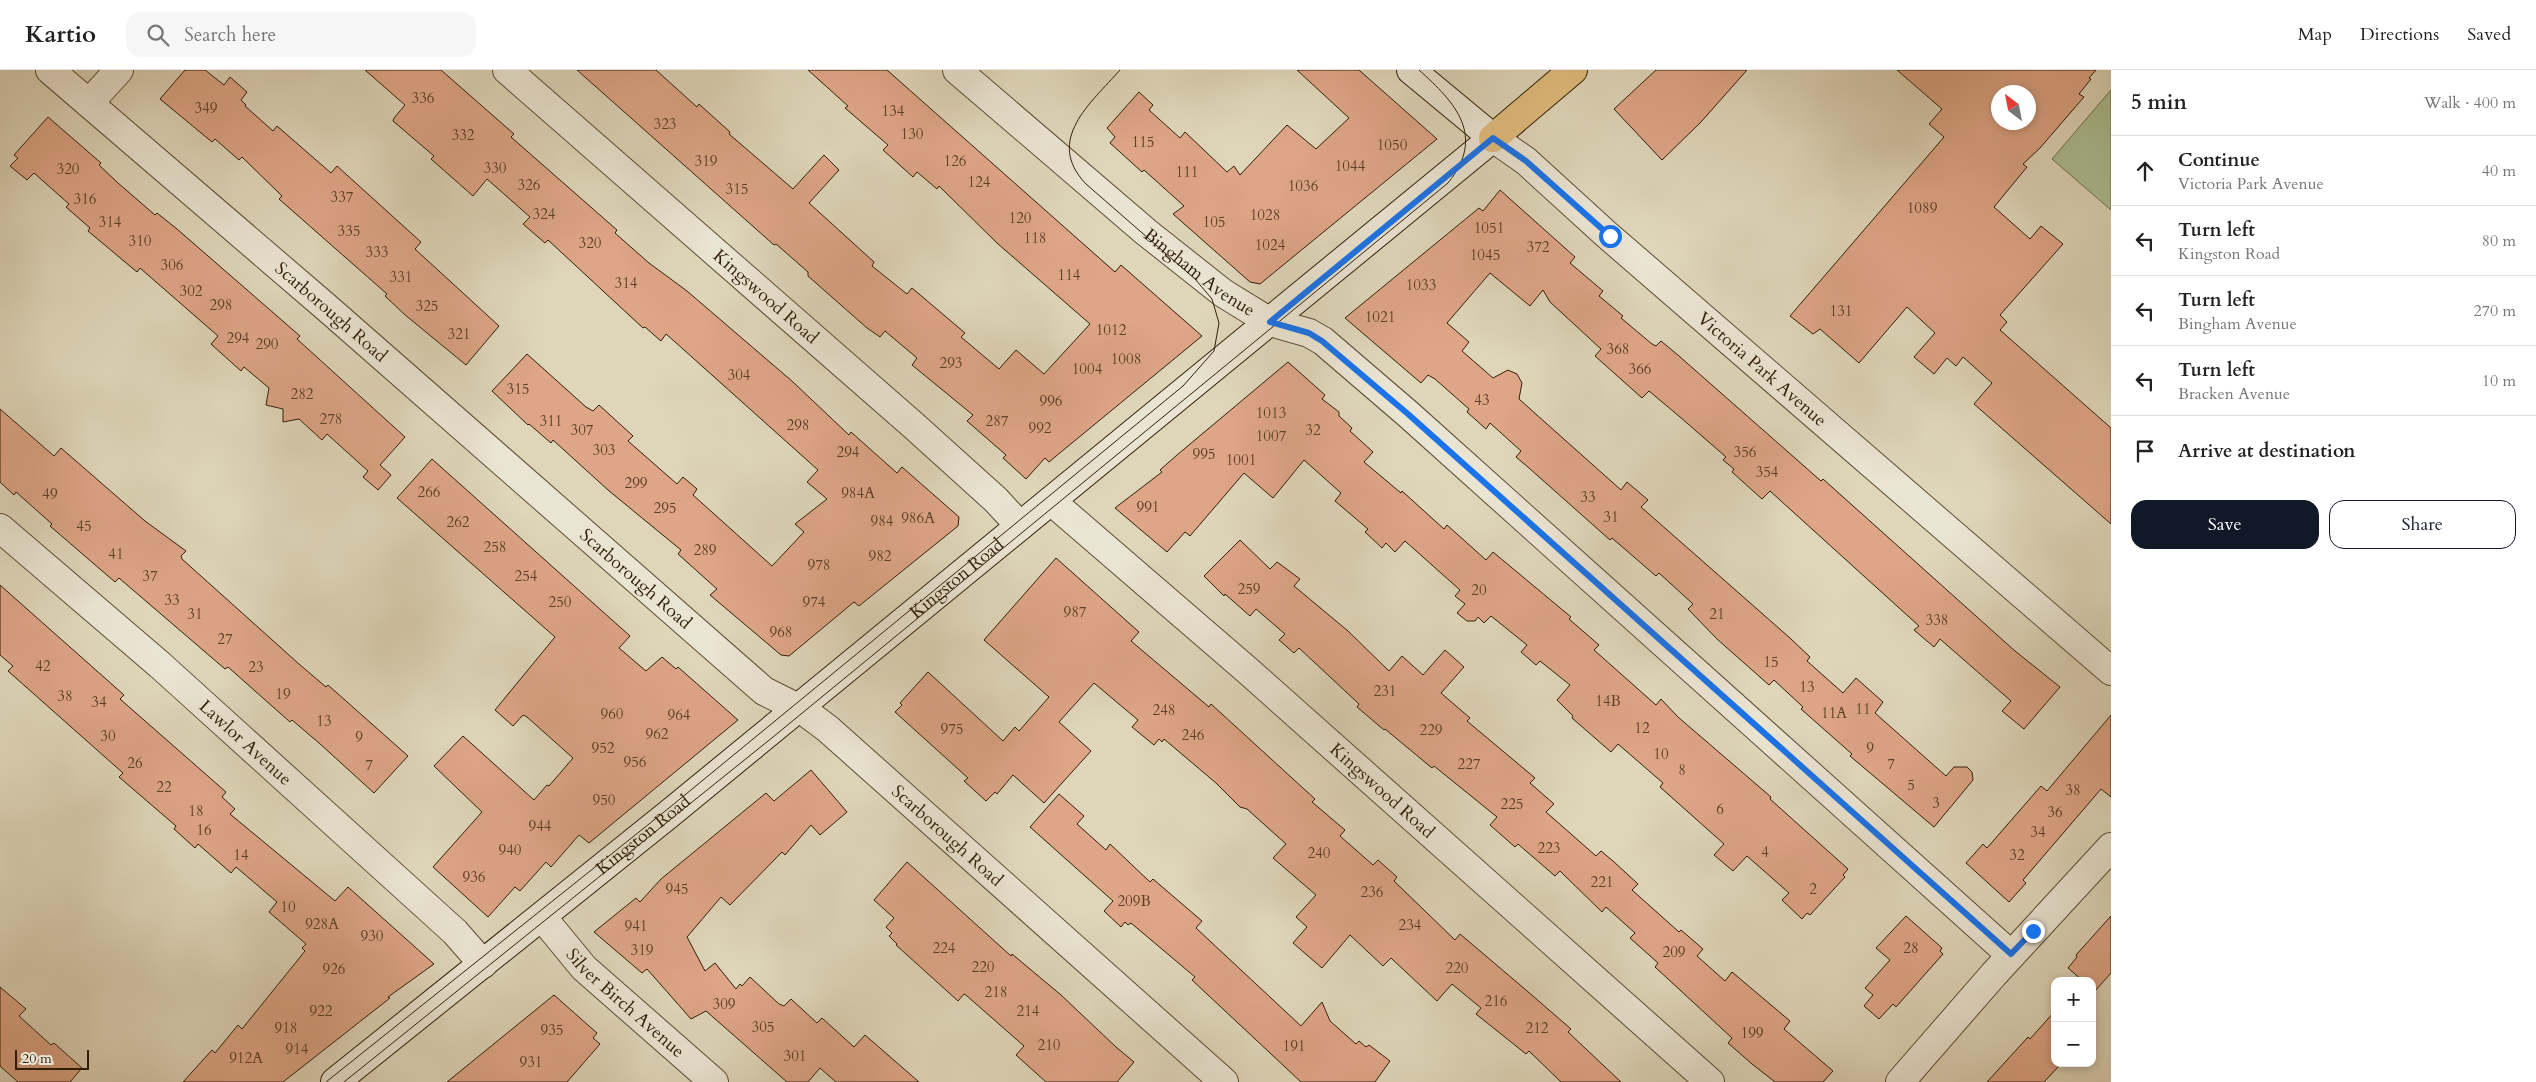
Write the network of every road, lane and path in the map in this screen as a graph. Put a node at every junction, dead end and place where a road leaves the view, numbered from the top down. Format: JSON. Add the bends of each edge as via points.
{"nodes":[{"id":1,"x":50,"y":70,"type":"edge"},
{"id":2,"x":119,"y":70,"type":"edge"},
{"id":3,"x":507,"y":70,"type":"edge"},
{"id":4,"x":957,"y":70,"type":"edge"},
{"id":5,"x":1411,"y":70,"type":"edge"},
{"id":6,"x":1573,"y":70,"type":"edge"},
{"id":7,"x":89,"y":103,"type":"junction"},
{"id":8,"x":1493,"y":138,"type":"junction"},
{"id":9,"x":1270,"y":322,"type":"junction"},
{"id":10,"x":1052,"y":501,"type":"junction"},
{"id":11,"x":1020,"y":526,"type":"junction"},
{"id":12,"x":0,"y":528,"type":"edge"},
{"id":13,"x":2111,"y":671,"type":"edge"},
{"id":14,"x":797,"y":708,"type":"junction"},
{"id":15,"x":2111,"y":846,"type":"edge"},
{"id":16,"x":542,"y":917,"type":"junction"},
{"id":17,"x":2011,"y":954,"type":"junction"},
{"id":18,"x":483,"y":964,"type":"junction"},
{"id":19,"x":335,"y":1082,"type":"edge"},
{"id":20,"x":714,"y":1082,"type":"edge"},
{"id":21,"x":1224,"y":1082,"type":"edge"},
{"id":22,"x":1710,"y":1082,"type":"edge"},
{"id":23,"x":1900,"y":1082,"type":"edge"}],
"edges":[{"from":1,"to":7,"type":"street","name":"Scarborough Road"},
{"from":2,"to":7,"type":"street"},
{"from":3,"to":11,"type":"street","name":"Kingswood Road","via":[[913,425]]},
{"from":4,"to":9,"type":"street","name":"Bingham Avenue","via":[[1146,232],[1223,293]]},
{"from":5,"to":8,"type":"street","name":"Victoria Park Avenue"},
{"from":6,"to":8,"type":"main road","name":"Kingston Road"},
{"from":7,"to":14,"type":"street","name":"Scarborough Road","via":[[764,691]]},
{"from":8,"to":9,"type":"street","name":"Kingston Road"},
{"from":8,"to":13,"type":"street","name":"Victoria Park Avenue","via":[[1526,161]]},
{"from":9,"to":10,"type":"street","name":"Kingston Road"},
{"from":9,"to":17,"type":"street","name":"Bingham Avenue","via":[[1309,333],[1337,354]]},
{"from":10,"to":11,"type":"street","name":"Kingston Road"},
{"from":10,"to":22,"type":"street","name":"Kingswood Road"},
{"from":11,"to":14,"type":"street","name":"Kingston Road"},
{"from":12,"to":18,"type":"street","name":"Lawlor Avenue","via":[[250,746],[455,932]]},
{"from":14,"to":16,"type":"street","name":"Kingston Road"},
{"from":14,"to":21,"type":"street","name":"Scarborough Road","via":[[828,729]]},
{"from":15,"to":17,"type":"street"},
{"from":16,"to":18,"type":"street","name":"Kingston Road"},
{"from":16,"to":20,"type":"street","name":"Silver Birch Avenue","via":[[584,968]]},
{"from":17,"to":23,"type":"street"},
{"from":18,"to":19,"type":"street","name":"Kingston Road"}]}
